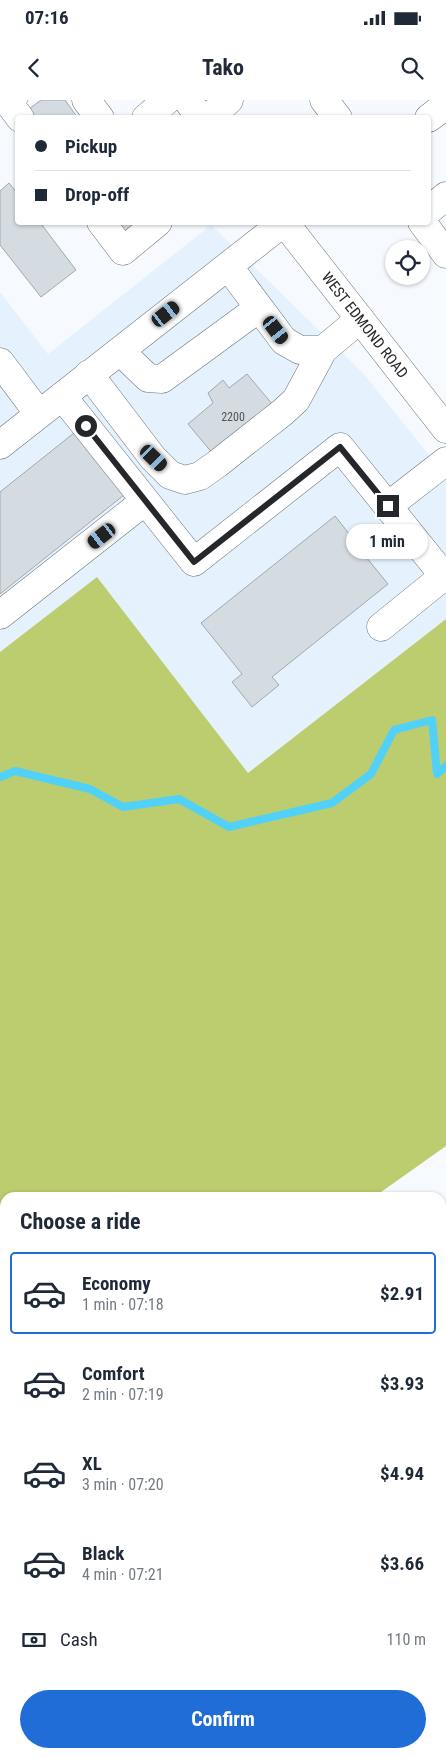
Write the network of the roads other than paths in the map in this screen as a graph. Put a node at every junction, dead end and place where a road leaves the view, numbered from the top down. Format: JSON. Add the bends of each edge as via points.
{"nodes":[{"id":1,"x":86,"y":100,"type":"edge"},
{"id":2,"x":167,"y":100,"type":"edge"},
{"id":3,"x":187,"y":100,"type":"edge"},
{"id":4,"x":229,"y":100,"type":"edge"},
{"id":5,"x":324,"y":100,"type":"edge"},
{"id":6,"x":446,"y":105,"type":"edge"},
{"id":7,"x":98,"y":115,"type":"edge"},
{"id":8,"x":150,"y":115,"type":"edge"},
{"id":9,"x":199,"y":115,"type":"edge"},
{"id":10,"x":212,"y":115,"type":"edge"},
{"id":11,"x":336,"y":115,"type":"edge"},
{"id":12,"x":431,"y":116,"type":"edge"},
{"id":13,"x":446,"y":196,"type":"edge"},
{"id":14,"x":431,"y":208,"type":"edge"},
{"id":15,"x":103,"y":225,"type":"edge"},
{"id":16,"x":154,"y":225,"type":"edge"},
{"id":17,"x":280,"y":225,"type":"edge"},
{"id":18,"x":286,"y":225,"type":"edge"},
{"id":19,"x":424,"y":225,"type":"edge"},
{"id":20,"x":446,"y":254,"type":"edge"},
{"id":21,"x":228,"y":266,"type":"junction"},
{"id":22,"x":259,"y":308,"type":"junction"},
{"id":23,"x":360,"y":319,"type":"junction"},
{"id":24,"x":323,"y":350,"type":"junction"},
{"id":25,"x":120,"y":351,"type":"junction"},
{"id":26,"x":0,"y":362,"type":"edge"},
{"id":27,"x":90,"y":374,"type":"junction"},
{"id":28,"x":62,"y":396,"type":"junction"},
{"id":29,"x":39,"y":414,"type":"junction"},
{"id":30,"x":446,"y":429,"type":"edge"},
{"id":31,"x":0,"y":445,"type":"edge"},
{"id":32,"x":446,"y":461,"type":"edge"},
{"id":33,"x":145,"y":501,"type":"junction"},
{"id":34,"x":388,"y":506,"type":"junction"},
{"id":35,"x":0,"y":615,"type":"edge"},
{"id":36,"x":381,"y":627,"type":"dead end"}],
"edges":[{"from":1,"to":7,"type":"street"},
{"from":2,"to":8,"type":"street"},
{"from":3,"to":9,"type":"street"},
{"from":4,"to":10,"type":"street"},
{"from":5,"to":11,"type":"street"},
{"from":6,"to":12,"type":"street"},
{"from":13,"to":14,"type":"street"},
{"from":15,"to":16,"type":"street","via":[[123,251]]},
{"from":17,"to":21,"type":"street"},
{"from":18,"to":23,"type":"street","name":"WEST EDMOND ROAD"},
{"from":19,"to":20,"type":"street"},
{"from":21,"to":22,"type":"street"},
{"from":21,"to":25,"type":"street"},
{"from":22,"to":24,"type":"street","via":[[284,341],[300,350]]},
{"from":22,"to":25,"type":"street","via":[[162,379],[148,378]]},
{"from":23,"to":24,"type":"street"},
{"from":23,"to":30,"type":"street","name":"WEST EDMOND ROAD"},
{"from":24,"to":27,"type":"street","via":[[296,400],[217,464],[200,476],[185,480],[170,474],[154,458]]},
{"from":25,"to":27,"type":"street"},
{"from":26,"to":29,"type":"street"},
{"from":27,"to":28,"type":"street"},
{"from":28,"to":29,"type":"street"},
{"from":28,"to":33,"type":"street"},
{"from":29,"to":31,"type":"street"},
{"from":32,"to":34,"type":"street"},
{"from":33,"to":34,"type":"street","via":[[194,562],[340,447]]},
{"from":33,"to":35,"type":"street"},
{"from":34,"to":36,"type":"street","via":[[444,576]]}]}
